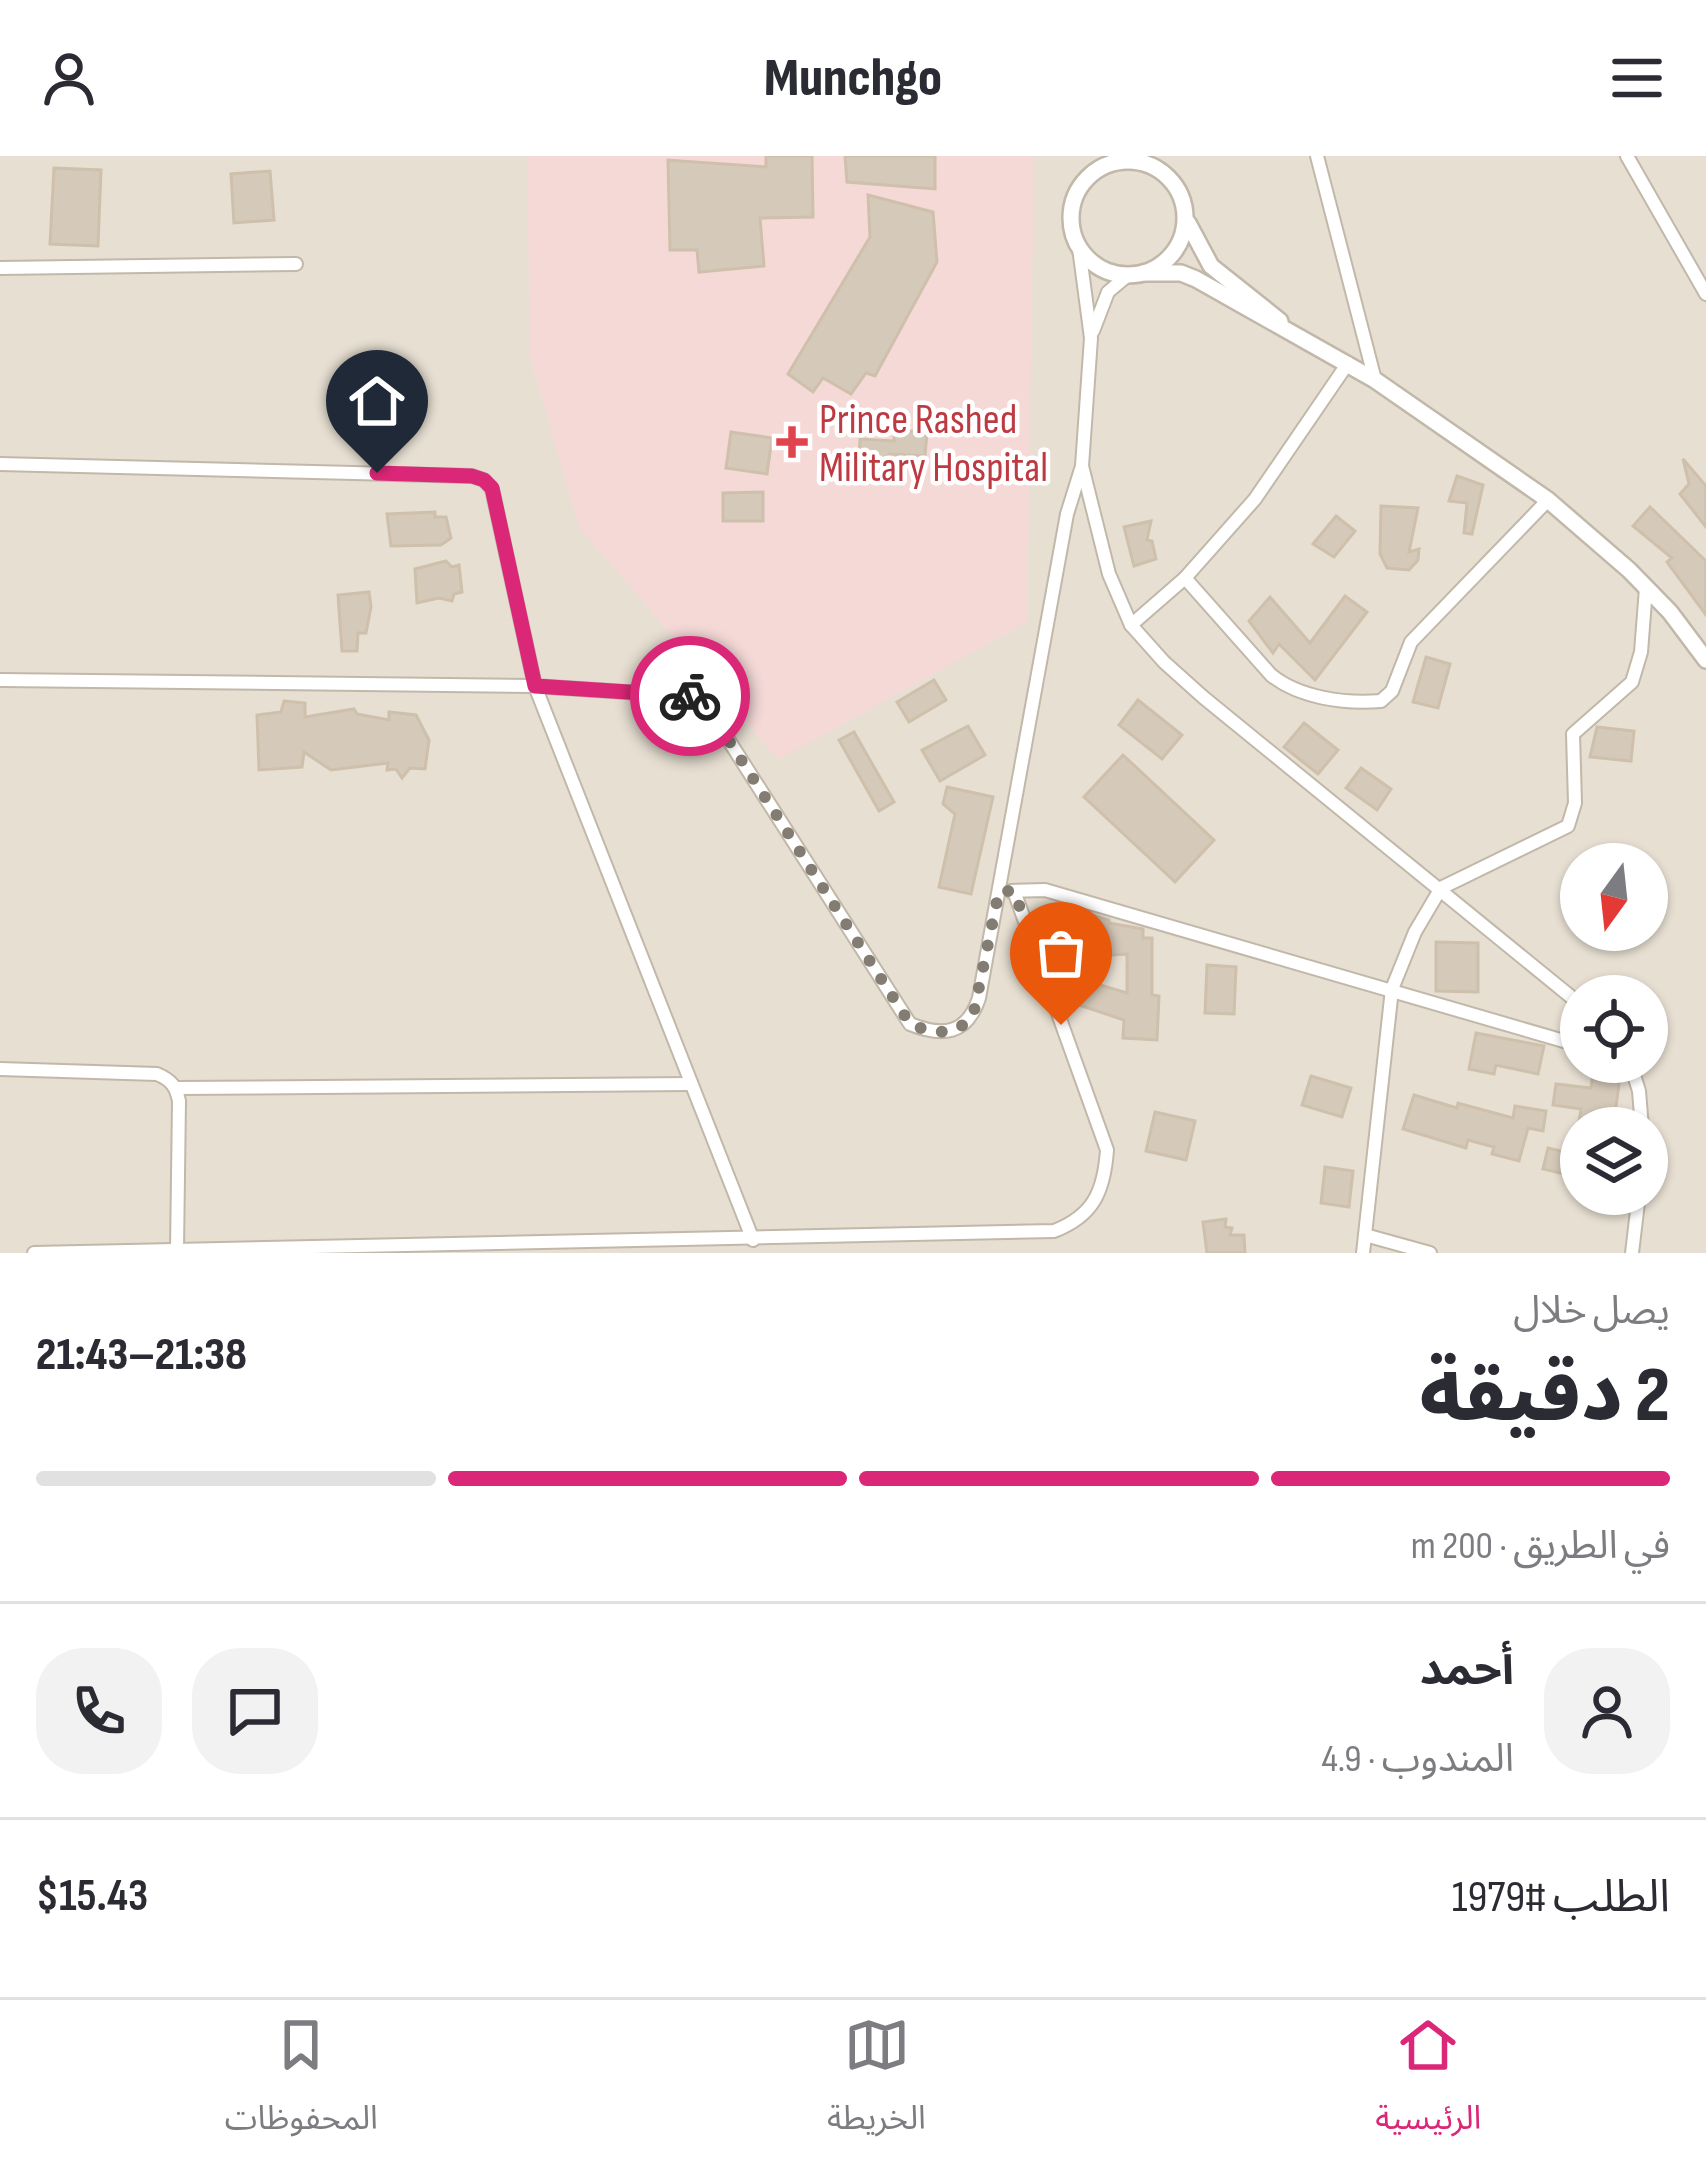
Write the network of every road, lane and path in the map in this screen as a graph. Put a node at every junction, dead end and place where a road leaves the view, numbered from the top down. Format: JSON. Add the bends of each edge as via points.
{"nodes":[{"id":1,"x":1084,"y":156,"type":"edge"},
{"id":2,"x":1317,"y":156,"type":"edge"},
{"id":3,"x":1627,"y":156,"type":"edge"},
{"id":4,"x":1124,"y":158,"type":"edge"},
{"id":5,"x":1090,"y":175,"type":"junction"},
{"id":6,"x":1186,"y":219,"type":"junction"},
{"id":7,"x":1079,"y":248,"type":"junction"},
{"id":8,"x":296,"y":263,"type":"dead end"},
{"id":9,"x":0,"y":268,"type":"edge"},
{"id":10,"x":1145,"y":273,"type":"junction"},
{"id":11,"x":1127,"y":276,"type":"junction"},
{"id":12,"x":1706,"y":294,"type":"edge"},
{"id":13,"x":1287,"y":327,"type":"junction"},
{"id":14,"x":1090,"y":338,"type":"junction"},
{"id":15,"x":1348,"y":363,"type":"junction"},
{"id":16,"x":1375,"y":380,"type":"junction"},
{"id":17,"x":0,"y":464,"type":"edge"},
{"id":18,"x":1082,"y":466,"type":"junction"},
{"id":19,"x":1548,"y":500,"type":"junction"},
{"id":20,"x":1185,"y":578,"type":"junction"},
{"id":21,"x":1646,"y":588,"type":"junction"},
{"id":22,"x":1131,"y":625,"type":"junction"},
{"id":23,"x":1706,"y":660,"type":"edge"},
{"id":24,"x":0,"y":680,"type":"edge"},
{"id":25,"x":535,"y":686,"type":"junction"},
{"id":26,"x":1441,"y":888,"type":"junction"},
{"id":27,"x":1006,"y":891,"type":"junction"},
{"id":28,"x":1560,"y":987,"type":"edge"},
{"id":29,"x":1392,"y":989,"type":"junction"},
{"id":30,"x":1560,"y":1040,"type":"edge"},
{"id":31,"x":0,"y":1069,"type":"edge"},
{"id":32,"x":692,"y":1084,"type":"junction"},
{"id":33,"x":177,"y":1088,"type":"junction"},
{"id":34,"x":1637,"y":1215,"type":"edge"},
{"id":35,"x":1365,"y":1234,"type":"junction"},
{"id":36,"x":753,"y":1240,"type":"junction"},
{"id":37,"x":176,"y":1249,"type":"junction"},
{"id":38,"x":335,"y":1249,"type":"edge"},
{"id":39,"x":34,"y":1253,"type":"edge"},
{"id":40,"x":1363,"y":1253,"type":"edge"},
{"id":41,"x":1430,"y":1253,"type":"edge"},
{"id":42,"x":1632,"y":1253,"type":"edge"}],
"edges":[{"from":1,"to":5,"type":"street"},
{"from":2,"to":16,"type":"street"},
{"from":3,"to":12,"type":"street"},
{"from":4,"to":5,"type":"street"},
{"from":4,"to":6,"type":"street","via":[[1162,171]]},
{"from":5,"to":7,"type":"street","via":[[1071,215]]},
{"from":6,"to":10,"type":"street","via":[[1175,253]]},
{"from":6,"to":13,"type":"street","via":[[1211,266]]},
{"from":7,"to":11,"type":"street","via":[[1108,272]]},
{"from":7,"to":14,"type":"street"},
{"from":8,"to":9,"type":"street"},
{"from":10,"to":11,"type":"street"},
{"from":10,"to":13,"type":"street","via":[[1180,273]]},
{"from":11,"to":14,"type":"street","via":[[1108,292]]},
{"from":13,"to":15,"type":"street"},
{"from":14,"to":18,"type":"street"},
{"from":15,"to":16,"type":"street"},
{"from":15,"to":20,"type":"street","via":[[1256,499]]},
{"from":16,"to":19,"type":"street"},
{"from":17,"to":25,"type":"street","via":[[484,480]]},
{"from":18,"to":22,"type":"street","via":[[1109,574]]},
{"from":18,"to":27,"type":"street","via":[[1067,514]]},
{"from":19,"to":20,"type":"street","via":[[1411,642],[1381,701],[1287,688]]},
{"from":19,"to":21,"type":"street"},
{"from":20,"to":22,"type":"street"},
{"from":21,"to":23,"type":"street"},
{"from":21,"to":26,"type":"street","via":[[1635,676],[1574,734],[1568,826]]},
{"from":22,"to":26,"type":"street","via":[[1203,697]]},
{"from":24,"to":25,"type":"street"},
{"from":25,"to":27,"type":"street","via":[[701,697],[910,1024],[945,1034],[973,1016]]},
{"from":25,"to":32,"type":"street"},
{"from":26,"to":28,"type":"street"},
{"from":26,"to":29,"type":"street"},
{"from":27,"to":29,"type":"street","via":[[1045,890]]},
{"from":27,"to":36,"type":"street","via":[[1107,1150],[1096,1202],[1054,1232]]},
{"from":29,"to":30,"type":"street"},
{"from":29,"to":35,"type":"street"},
{"from":31,"to":33,"type":"street","via":[[157,1074]]},
{"from":32,"to":33,"type":"street"},
{"from":32,"to":36,"type":"street"},
{"from":33,"to":37,"type":"street"},
{"from":34,"to":42,"type":"street"},
{"from":35,"to":40,"type":"street"},
{"from":35,"to":41,"type":"street"},
{"from":36,"to":38,"type":"street"},
{"from":37,"to":38,"type":"street"},
{"from":37,"to":39,"type":"street"}]}
